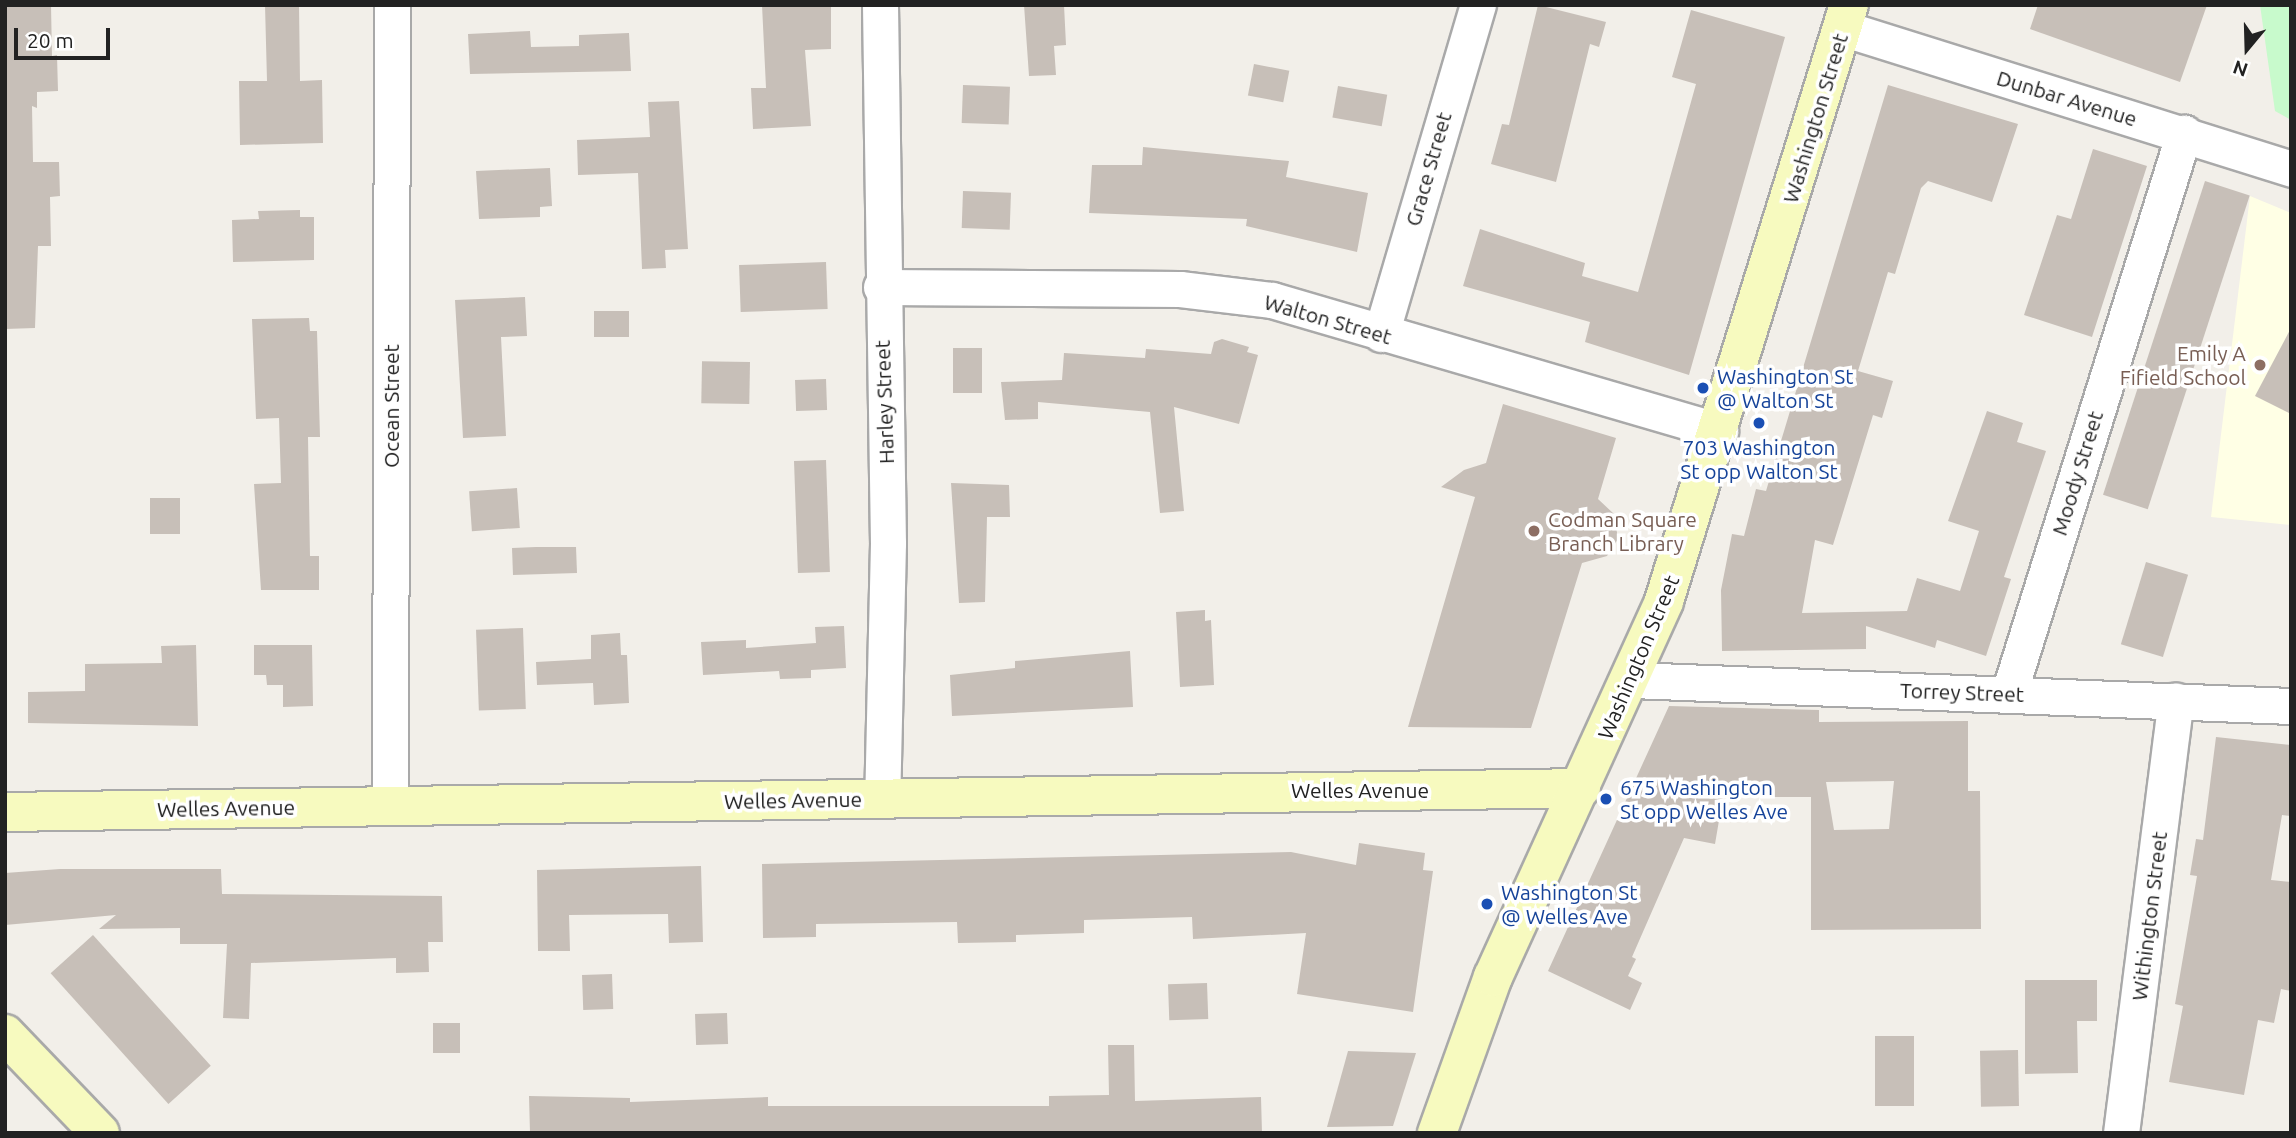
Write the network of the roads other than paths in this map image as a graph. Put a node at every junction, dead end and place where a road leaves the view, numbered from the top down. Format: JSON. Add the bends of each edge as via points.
{"nodes":[{"id":1,"x":392,"y":5,"type":"edge"},
{"id":2,"x":880,"y":5,"type":"edge"},
{"id":3,"x":1478,"y":5,"type":"edge"},
{"id":4,"x":1846,"y":16,"type":"edge"},
{"id":5,"x":2184,"y":133,"type":"junction"},
{"id":6,"x":2291,"y":169,"type":"edge"},
{"id":7,"x":881,"y":287,"type":"junction"},
{"id":8,"x":1381,"y":334,"type":"junction"},
{"id":9,"x":1720,"y":431,"type":"junction"},
{"id":10,"x":1632,"y":680,"type":"junction"},
{"id":11,"x":2009,"y":693,"type":"junction"},
{"id":12,"x":2176,"y":700,"type":"junction"},
{"id":13,"x":2291,"y":706,"type":"edge"},
{"id":14,"x":1581,"y":788,"type":"junction"},
{"id":15,"x":882,"y":799,"type":"junction"},
{"id":16,"x":390,"y":806,"type":"junction"},
{"id":17,"x":5,"y":812,"type":"edge"},
{"id":18,"x":5,"y":1034,"type":"edge"},
{"id":19,"x":100,"y":1133,"type":"edge"},
{"id":20,"x":1437,"y":1133,"type":"edge"},
{"id":21,"x":2121,"y":1133,"type":"edge"}],
"edges":[{"from":1,"to":16,"type":"street","name":"Ocean Street"},
{"from":2,"to":7,"type":"street","name":"Harley Street"},
{"from":3,"to":8,"type":"street","name":"Grace Street"},
{"from":4,"to":5,"type":"street","name":"Dunbar Avenue"},
{"from":4,"to":9,"type":"street","name":"Washington Street"},
{"from":5,"to":6,"type":"street","name":"Dunbar Avenue"},
{"from":5,"to":11,"type":"street","name":"Moody Street"},
{"from":7,"to":8,"type":"street","name":"Walton Street","via":[[1180,289],[1272,300]]},
{"from":7,"to":15,"type":"street","name":"Harley Street","via":[[888,543]]},
{"from":8,"to":9,"type":"street","name":"Walton Street"},
{"from":9,"to":10,"type":"street","name":"Washington Street"},
{"from":10,"to":11,"type":"street","name":"Torrey Street"},
{"from":10,"to":14,"type":"street","name":"Washington Street"},
{"from":11,"to":12,"type":"street","name":"Torrey Street"},
{"from":12,"to":13,"type":"street","name":"Torrey Street"},
{"from":12,"to":21,"type":"street","name":"Withington Street"},
{"from":14,"to":15,"type":"street","name":"Welles Avenue"},
{"from":14,"to":20,"type":"street","name":"Washington Street","via":[[1493,977]]},
{"from":15,"to":16,"type":"street","name":"Welles Avenue"},
{"from":16,"to":17,"type":"street","name":"Welles Avenue"},
{"from":18,"to":19,"type":"street"}]}
